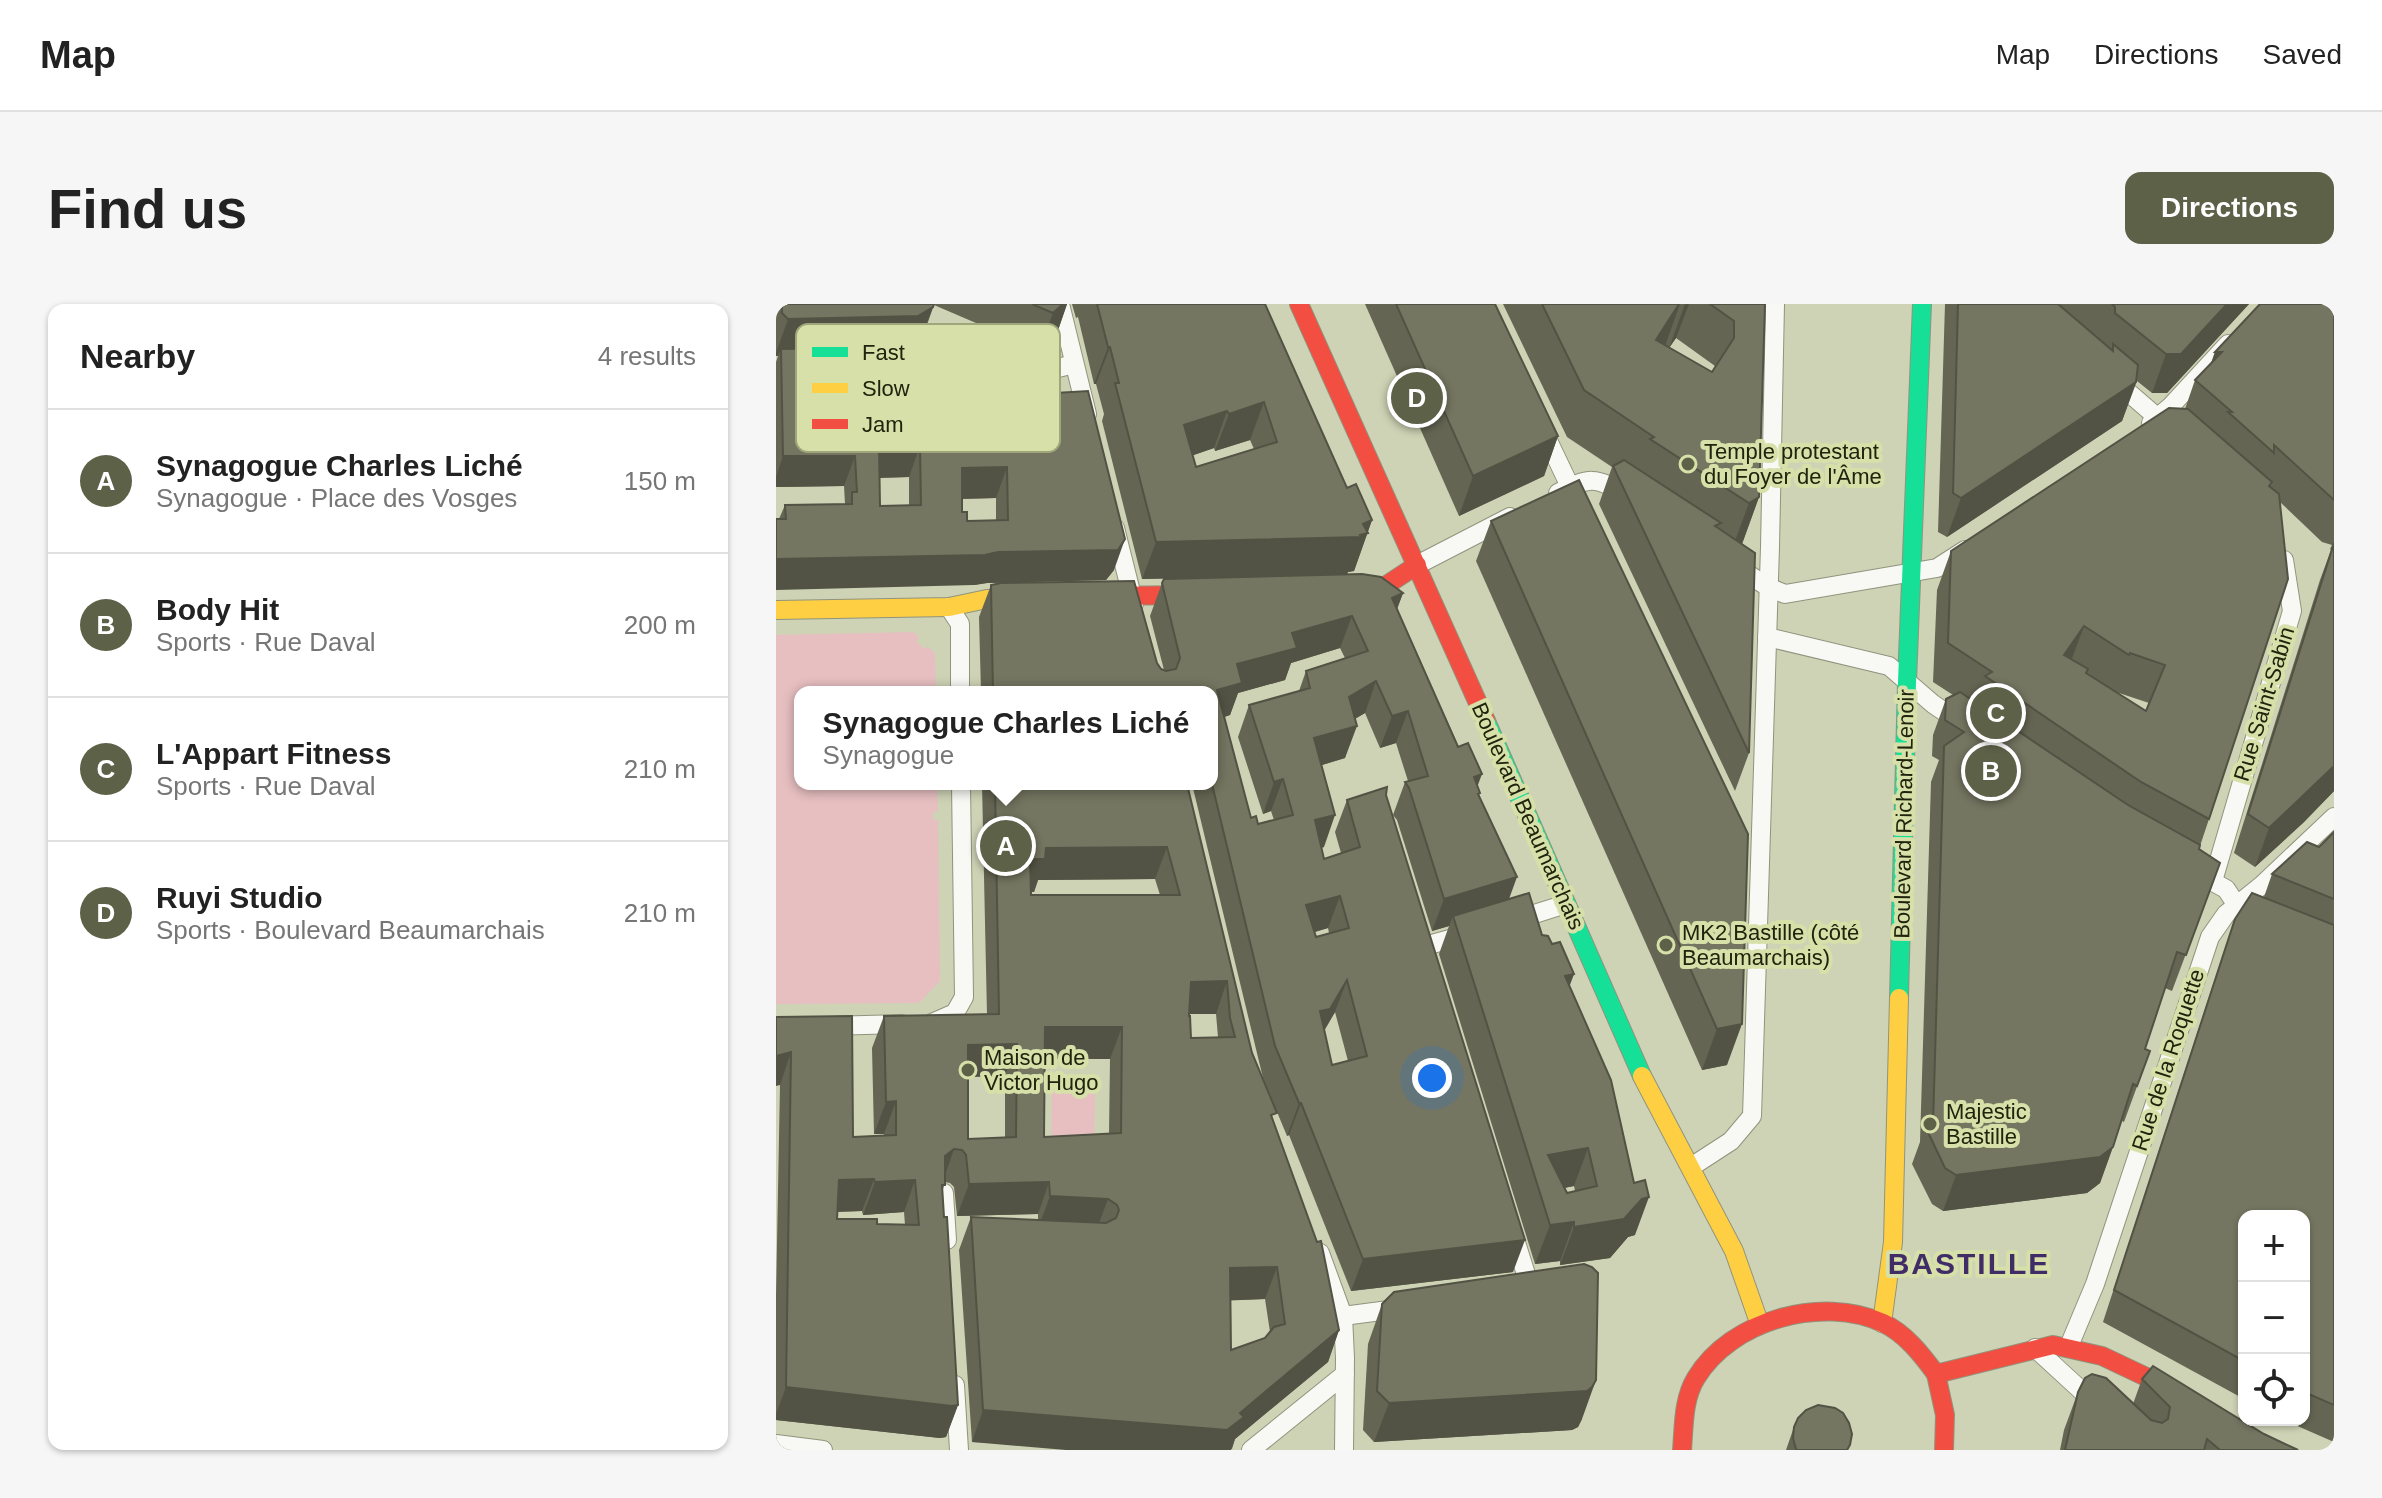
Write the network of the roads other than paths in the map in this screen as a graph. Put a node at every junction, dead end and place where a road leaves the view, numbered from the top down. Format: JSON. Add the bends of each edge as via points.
{"nodes":[{"id":1,"x":1060,"y":304,"type":"edge"},
{"id":2,"x":1299,"y":304,"type":"edge"},
{"id":3,"x":1775,"y":304,"type":"edge"},
{"id":4,"x":1922,"y":304,"type":"edge"},
{"id":5,"x":2244,"y":327,"type":"edge"},
{"id":6,"x":1074,"y":364,"type":"junction"},
{"id":7,"x":2097,"y":365,"type":"edge"},
{"id":8,"x":1060,"y":368,"type":"edge"},
{"id":9,"x":1534,"y":412,"type":"edge"},
{"id":10,"x":2157,"y":417,"type":"junction"},
{"id":11,"x":1091,"y":433,"type":"edge"},
{"id":12,"x":2131,"y":439,"type":"edge"},
{"id":13,"x":2182,"y":439,"type":"edge"},
{"id":14,"x":1571,"y":486,"type":"junction"},
{"id":15,"x":1639,"y":503,"type":"edge"},
{"id":16,"x":1110,"y":507,"type":"edge"},
{"id":17,"x":1581,"y":512,"type":"edge"},
{"id":18,"x":2280,"y":538,"type":"edge"},
{"id":19,"x":1976,"y":542,"type":"edge"},
{"id":20,"x":1717,"y":555,"type":"edge"},
{"id":21,"x":1417,"y":565,"type":"junction"},
{"id":22,"x":1912,"y":573,"type":"junction"},
{"id":23,"x":1768,"y":587,"type":"junction"},
{"id":24,"x":1348,"y":591,"type":"edge"},
{"id":25,"x":1209,"y":595,"type":"edge"},
{"id":26,"x":1132,"y":596,"type":"junction"},
{"id":27,"x":1089,"y":597,"type":"edge"},
{"id":28,"x":1045,"y":598,"type":"edge"},
{"id":29,"x":949,"y":607,"type":"junction"},
{"id":30,"x":776,"y":610,"type":"edge"},
{"id":31,"x":1140,"y":627,"type":"edge"},
{"id":32,"x":1767,"y":637,"type":"junction"},
{"id":33,"x":1907,"y":682,"type":"junction"},
{"id":34,"x":960,"y":686,"type":"edge"},
{"id":35,"x":1971,"y":729,"type":"edge"},
{"id":36,"x":961,"y":790,"type":"edge"},
{"id":37,"x":2334,"y":817,"type":"edge"},
{"id":38,"x":1738,"y":826,"type":"edge"},
{"id":39,"x":1761,"y":827,"type":"junction"},
{"id":40,"x":2191,"y":871,"type":"edge"},
{"id":41,"x":2213,"y":881,"type":"junction"},
{"id":42,"x":1566,"y":904,"type":"junction"},
{"id":43,"x":2236,"y":904,"type":"junction"},
{"id":44,"x":2276,"y":925,"type":"edge"},
{"id":45,"x":1430,"y":964,"type":"edge"},
{"id":46,"x":807,"y":1026,"type":"edge"},
{"id":47,"x":1691,"y":1167,"type":"junction"},
{"id":48,"x":944,"y":1193,"type":"edge"},
{"id":49,"x":1509,"y":1219,"type":"edge"},
{"id":50,"x":1314,"y":1235,"type":"edge"},
{"id":51,"x":972,"y":1238,"type":"edge"},
{"id":52,"x":1500,"y":1294,"type":"edge"},
{"id":53,"x":1422,"y":1305,"type":"edge"},
{"id":54,"x":1343,"y":1316,"type":"junction"},
{"id":55,"x":1882,"y":1323,"type":"junction"},
{"id":56,"x":1760,"y":1325,"type":"junction"},
{"id":57,"x":2069,"y":1346,"type":"junction"},
{"id":58,"x":2035,"y":1348,"type":"junction"},
{"id":59,"x":955,"y":1372,"type":"edge"},
{"id":60,"x":1345,"y":1374,"type":"junction"},
{"id":61,"x":1936,"y":1374,"type":"junction"},
{"id":62,"x":2193,"y":1401,"type":"edge"},
{"id":63,"x":2112,"y":1419,"type":"edge"},
{"id":64,"x":776,"y":1444,"type":"edge"},
{"id":65,"x":823,"y":1450,"type":"edge"},
{"id":66,"x":959,"y":1450,"type":"edge"},
{"id":67,"x":1251,"y":1450,"type":"edge"},
{"id":68,"x":1344,"y":1450,"type":"edge"},
{"id":69,"x":1682,"y":1450,"type":"edge"},
{"id":70,"x":1944,"y":1450,"type":"edge"}],
"edges":[{"from":1,"to":6,"type":"street"},
{"from":2,"to":21,"type":"main road","name":"Boulevard Beaumarchais"},
{"from":3,"to":23,"type":"street"},
{"from":4,"to":22,"type":"main road","name":"Boulevard Richard-Lenoir"},
{"from":5,"to":10,"type":"street"},
{"from":6,"to":8,"type":"street"},
{"from":6,"to":11,"type":"street"},
{"from":7,"to":10,"type":"street"},
{"from":9,"to":14,"type":"street"},
{"from":10,"to":12,"type":"street"},
{"from":10,"to":13,"type":"street"},
{"from":14,"to":15,"type":"street","via":[[1597,479]]},
{"from":14,"to":17,"type":"street"},
{"from":14,"to":21,"type":"street"},
{"from":16,"to":26,"type":"street"},
{"from":18,"to":41,"type":"street","name":"Rue Saint-Sabin","via":[[2292,611]]},
{"from":19,"to":22,"type":"street","via":[[1937,568]]},
{"from":20,"to":23,"type":"street"},
{"from":21,"to":24,"type":"main road","via":[[1379,590]]},
{"from":21,"to":42,"type":"main road","name":"Boulevard Beaumarchais"},
{"from":22,"to":23,"type":"street","via":[[1785,594]]},
{"from":22,"to":33,"type":"main road","name":"Boulevard Richard-Lenoir"},
{"from":23,"to":32,"type":"street"},
{"from":25,"to":26,"type":"main road"},
{"from":26,"to":27,"type":"main road"},
{"from":26,"to":31,"type":"street"},
{"from":28,"to":29,"type":"main road","via":[[987,599]]},
{"from":29,"to":30,"type":"main road"},
{"from":29,"to":34,"type":"street","via":[[960,624]]},
{"from":32,"to":33,"type":"street","via":[[1889,666]]},
{"from":32,"to":39,"type":"street"},
{"from":33,"to":35,"type":"street"},
{"from":33,"to":55,"type":"main road","name":"Boulevard Richard-Lenoir","via":[[1893,1242]]},
{"from":36,"to":46,"type":"street","via":[[964,997],[959,1008],[930,1023]]},
{"from":37,"to":43,"type":"street","name":"Rue de la Roquette"},
{"from":38,"to":39,"type":"street"},
{"from":39,"to":47,"type":"street","via":[[1752,1116],[1731,1141]]},
{"from":40,"to":41,"type":"street"},
{"from":41,"to":43,"type":"street"},
{"from":42,"to":45,"type":"street","via":[[1489,928],[1422,939]]},
{"from":42,"to":47,"type":"main road","name":"Boulevard Beaumarchais","via":[[1649,1092]]},
{"from":43,"to":44,"type":"street"},
{"from":43,"to":57,"type":"street","name":"Rue de la Roquette","via":[[2205,948],[2095,1284]]},
{"from":47,"to":56,"type":"main road","name":"Boulevard Beaumarchais","via":[[1734,1251]]},
{"from":48,"to":51,"type":"street","via":[[948,1245]]},
{"from":49,"to":52,"type":"street","via":[[1531,1290]]},
{"from":50,"to":54,"type":"street"},
{"from":53,"to":54,"type":"street"},
{"from":54,"to":60,"type":"street"},
{"from":55,"to":56,"type":"main road","via":[[1829,1314]]},
{"from":55,"to":61,"type":"main road","via":[[1921,1353]]},
{"from":56,"to":69,"type":"main road","via":[[1727,1343],[1696,1376]]},
{"from":57,"to":58,"type":"main road"},
{"from":57,"to":62,"type":"main road","via":[[2116,1359]]},
{"from":58,"to":61,"type":"main road"},
{"from":58,"to":63,"type":"street"},
{"from":59,"to":66,"type":"street"},
{"from":60,"to":67,"type":"street"},
{"from":60,"to":68,"type":"street"},
{"from":61,"to":70,"type":"main road","via":[[1945,1415]]},
{"from":64,"to":65,"type":"street"}]}
